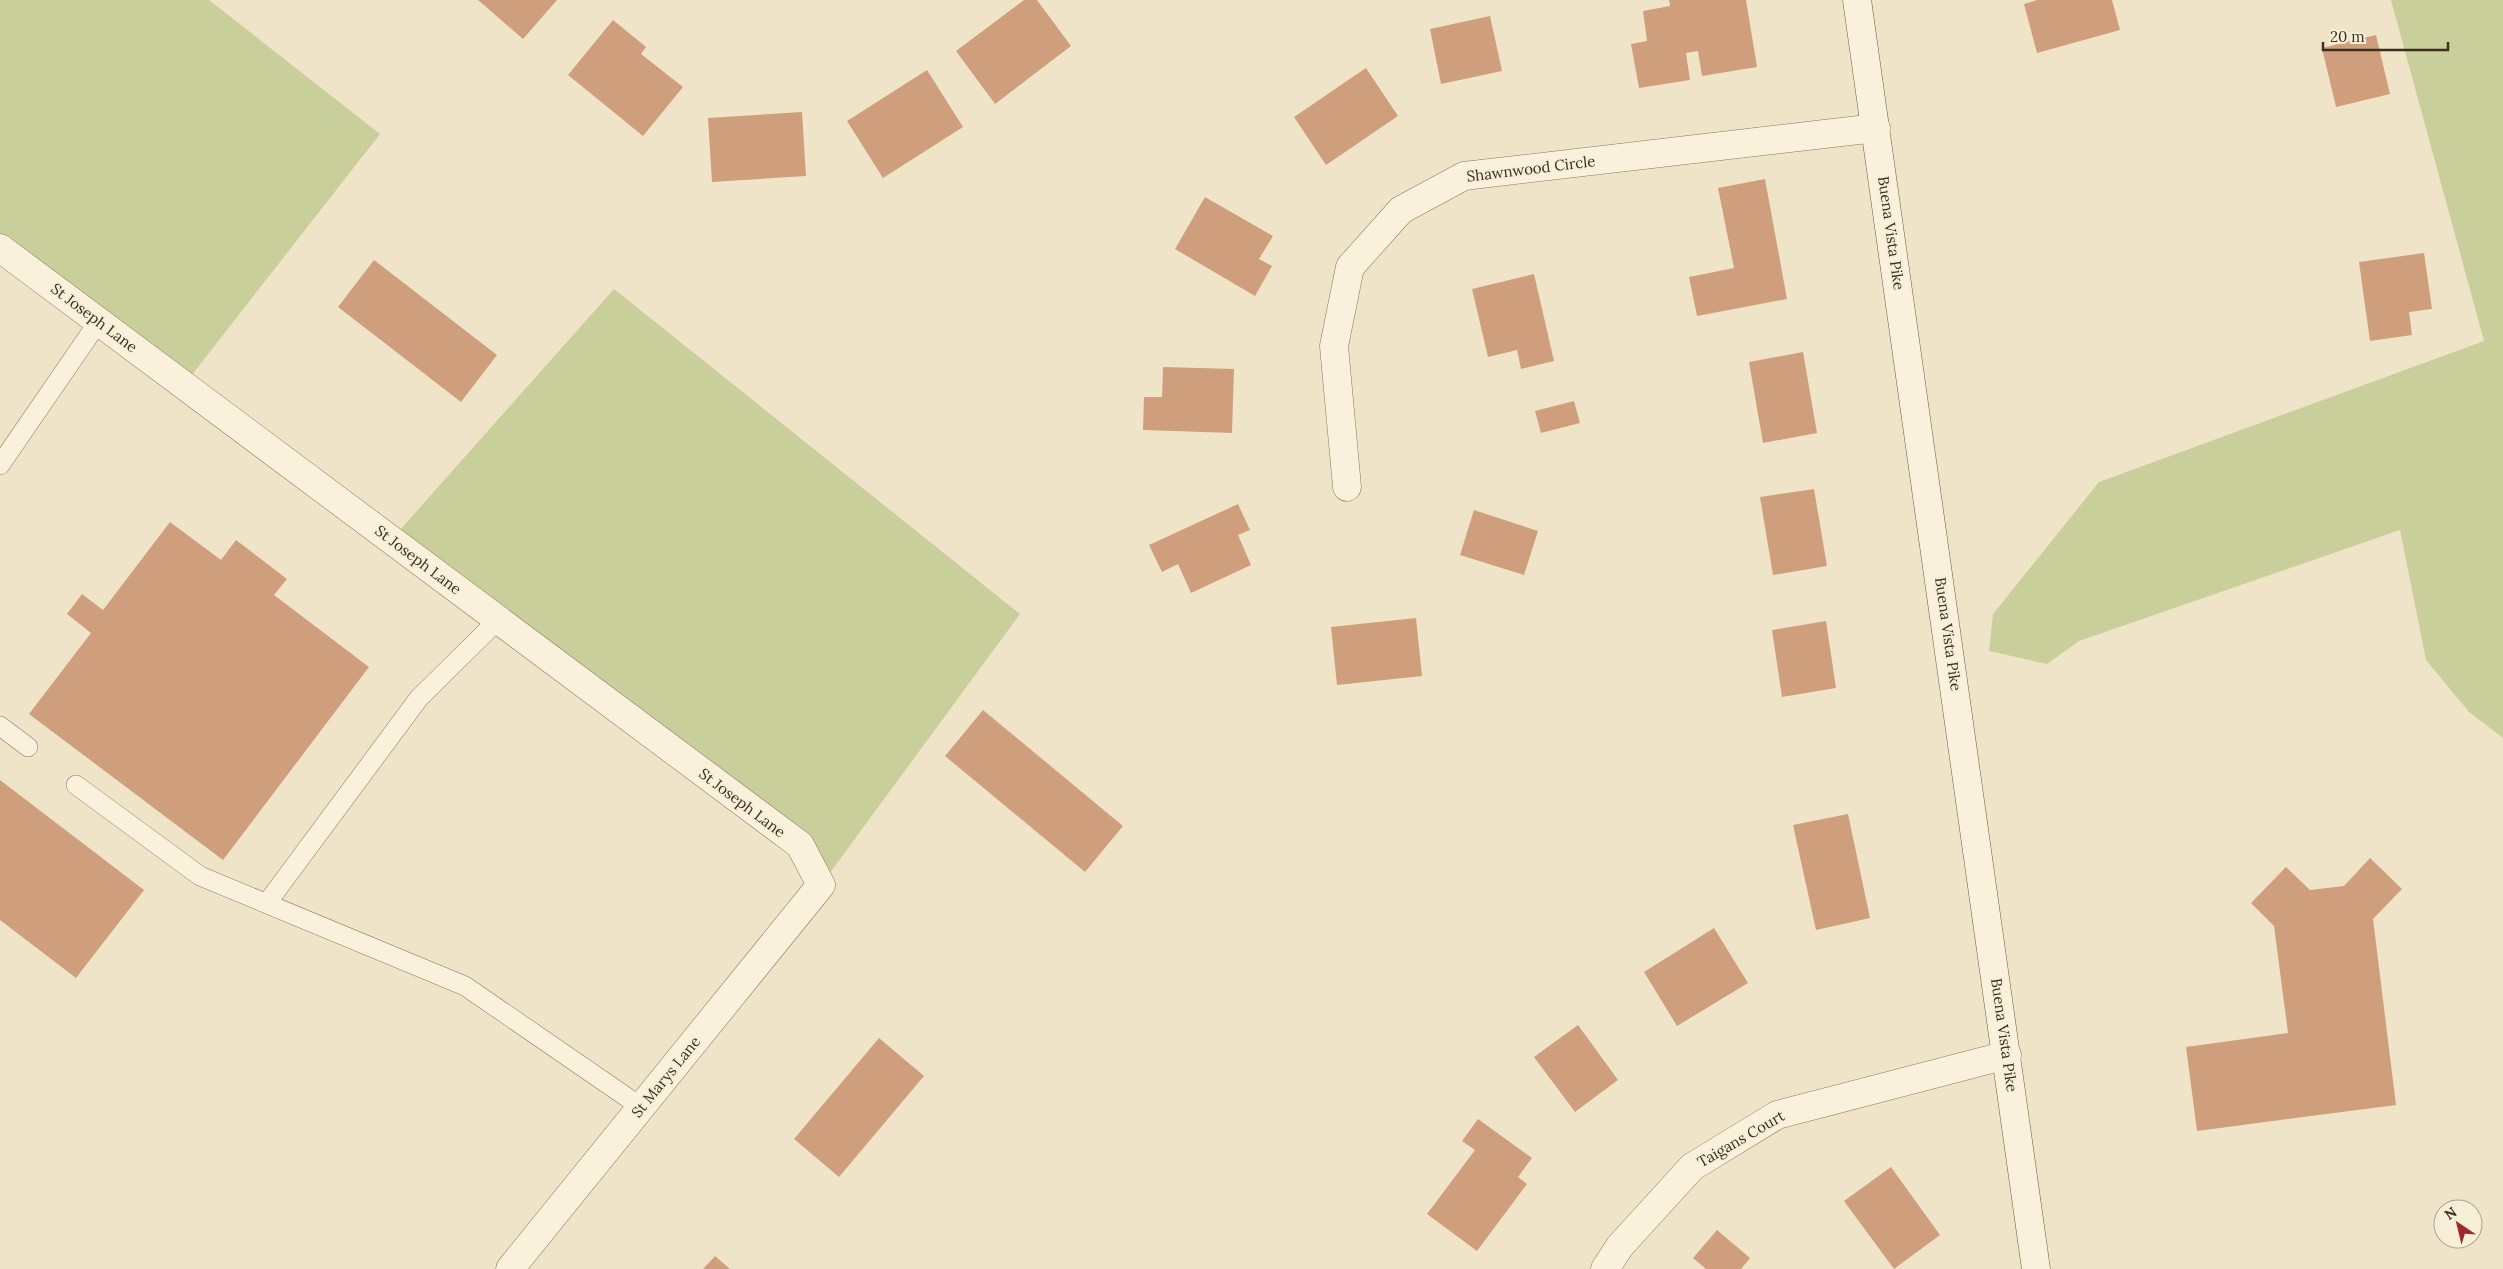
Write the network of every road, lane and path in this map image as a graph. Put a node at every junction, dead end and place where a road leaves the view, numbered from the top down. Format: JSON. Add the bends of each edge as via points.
{"nodes":[{"id":1,"x":1857,"y":0,"type":"edge"},
{"id":2,"x":1876,"y":128,"type":"junction"},
{"id":3,"x":1,"y":251,"type":"edge"},
{"id":4,"x":99,"y":321,"type":"junction"},
{"id":5,"x":0,"y":465,"type":"edge"},
{"id":6,"x":1347,"y":487,"type":"dead end"},
{"id":7,"x":498,"y":620,"type":"junction"},
{"id":8,"x":0,"y":726,"type":"edge"},
{"id":9,"x":28,"y":747,"type":"dead end"},
{"id":10,"x":76,"y":785,"type":"dead end"},
{"id":11,"x":821,"y":885,"type":"joint"},
{"id":12,"x":267,"y":903,"type":"junction"},
{"id":13,"x":2007,"y":1055,"type":"junction"},
{"id":14,"x":641,"y":1108,"type":"junction"},
{"id":15,"x":510,"y":1269,"type":"edge"},
{"id":16,"x":1605,"y":1269,"type":"edge"},
{"id":17,"x":2036,"y":1269,"type":"edge"}],
"edges":[{"from":1,"to":2,"type":"street","name":"Buena Vista Pike"},
{"from":2,"to":6,"type":"street","name":"Shawnwood Circle","via":[[1464,176],[1401,210],[1350,267],[1334,346]]},
{"from":2,"to":13,"type":"street","name":"Buena Vista Pike"},
{"from":3,"to":4,"type":"street","name":"St Joseph Lane"},
{"from":4,"to":5,"type":"lane"},
{"from":4,"to":7,"type":"street","name":"St Joseph Lane"},
{"from":7,"to":11,"type":"street","name":"St Joseph Lane","via":[[800,846]]},
{"from":7,"to":12,"type":"lane","via":[[419,698]]},
{"from":8,"to":9,"type":"lane"},
{"from":10,"to":12,"type":"lane","via":[[200,876]]},
{"from":11,"to":14,"type":"street","name":"St Marys Lane"},
{"from":12,"to":14,"type":"lane","via":[[465,986]]},
{"from":13,"to":16,"type":"street","name":"Taigans Court","via":[[1777,1114],[1692,1167],[1620,1246]]},
{"from":13,"to":17,"type":"street","name":"Buena Vista Pike"},
{"from":14,"to":15,"type":"street","name":"St Marys Lane"}]}
